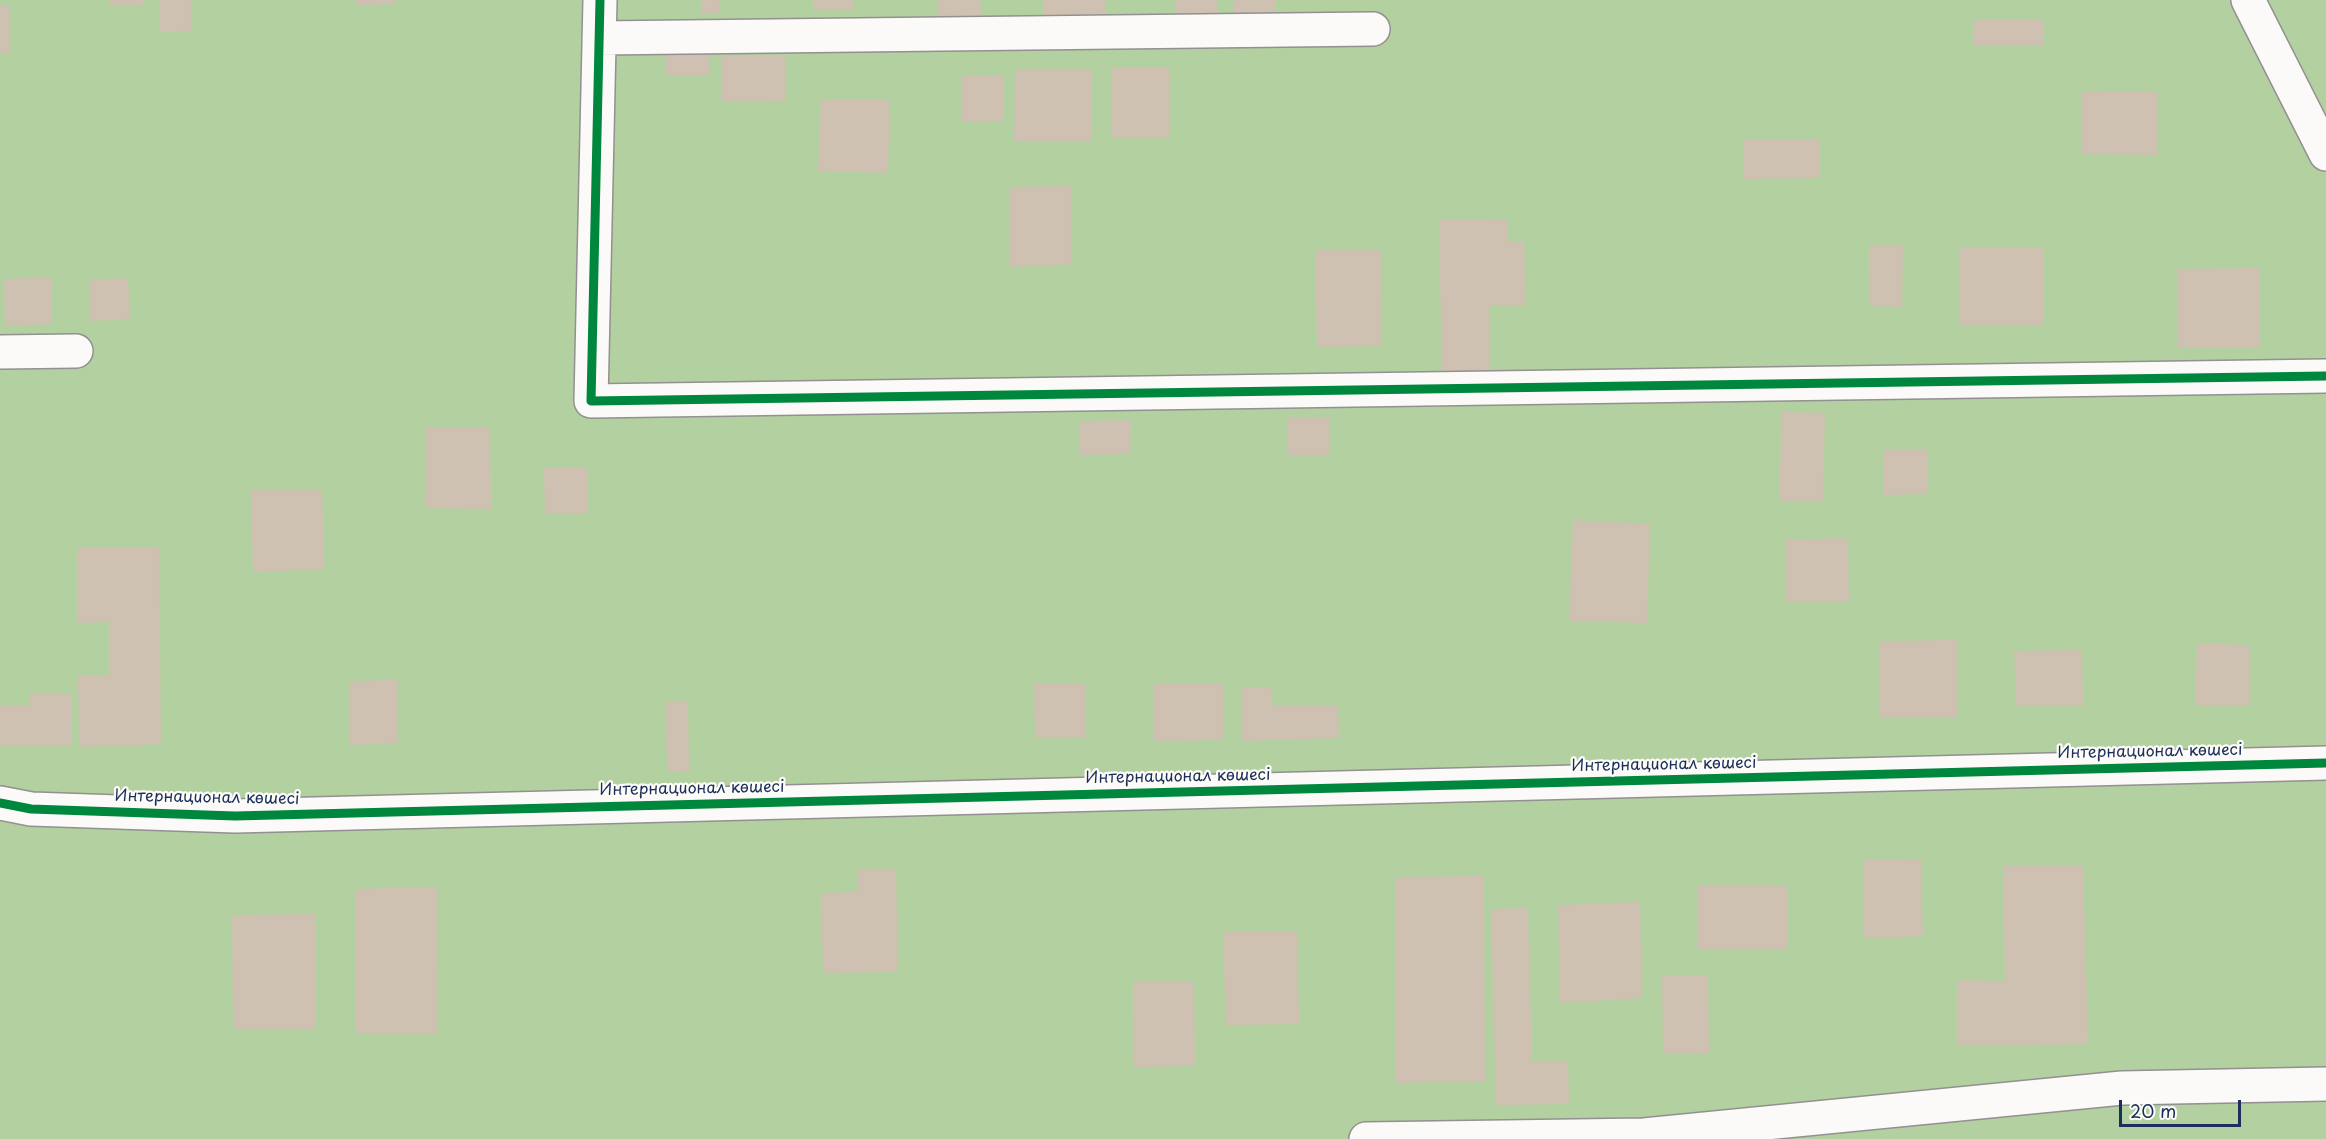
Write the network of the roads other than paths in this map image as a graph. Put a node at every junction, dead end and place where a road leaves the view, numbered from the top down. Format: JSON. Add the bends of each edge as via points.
{"nodes":[{"id":1,"x":600,"y":0,"type":"edge"},
{"id":2,"x":2248,"y":0,"type":"edge"},
{"id":3,"x":1373,"y":29,"type":"dead end"},
{"id":4,"x":599,"y":38,"type":"junction"},
{"id":5,"x":2326,"y":154,"type":"edge"},
{"id":6,"x":76,"y":351,"type":"dead end"},
{"id":7,"x":0,"y":352,"type":"edge"},
{"id":8,"x":2326,"y":376,"type":"edge"},
{"id":9,"x":2326,"y":763,"type":"edge"},
{"id":10,"x":16,"y":806,"type":"edge"},
{"id":11,"x":2326,"y":1084,"type":"edge"},
{"id":12,"x":1366,"y":1139,"type":"edge"}],
"edges":[{"from":1,"to":4,"type":"street"},
{"from":2,"to":5,"type":"street"},
{"from":3,"to":4,"type":"street"},
{"from":4,"to":8,"type":"street","via":[[591,401]]},
{"from":6,"to":7,"type":"street"},
{"from":9,"to":10,"type":"street","name":"Интернационал көшесі","via":[[235,816]]},
{"from":11,"to":12,"type":"street","via":[[2122,1088],[1644,1135]]}]}
